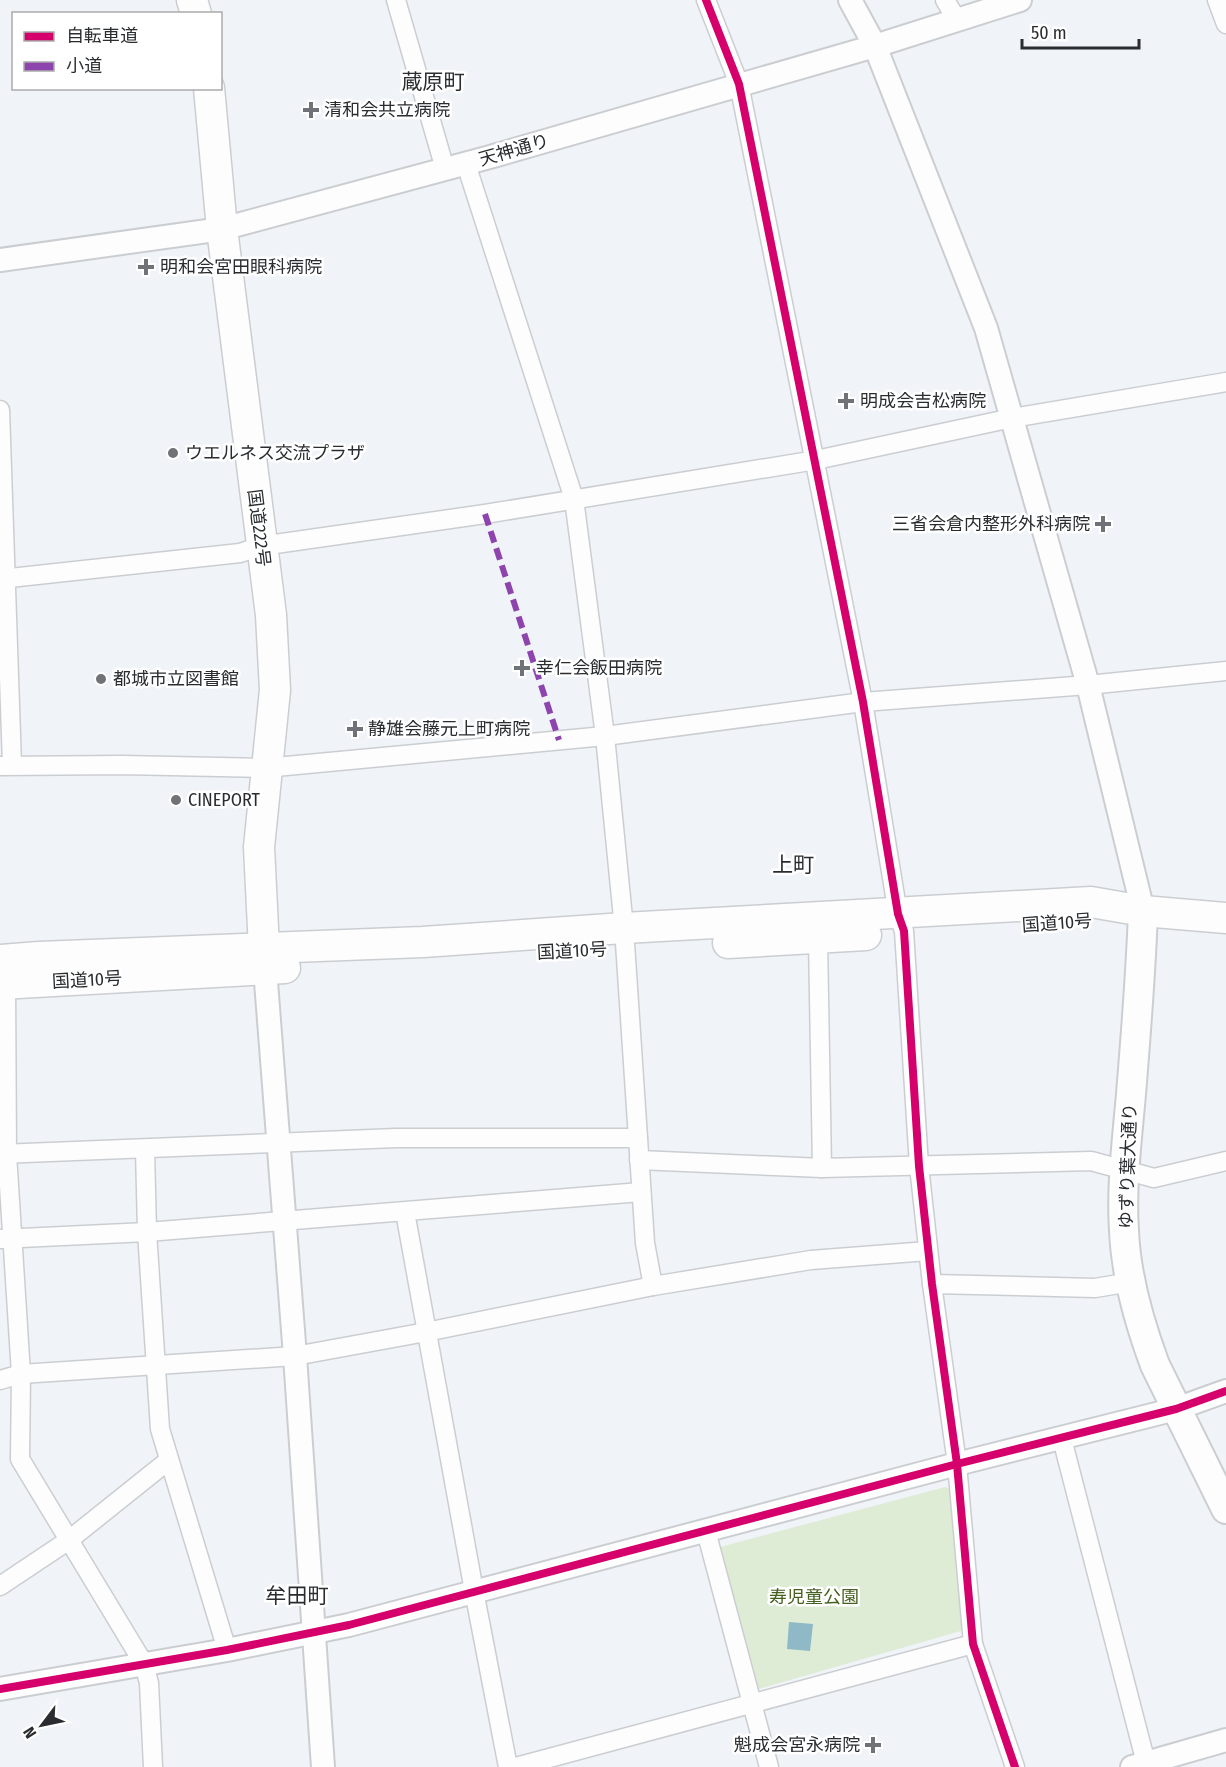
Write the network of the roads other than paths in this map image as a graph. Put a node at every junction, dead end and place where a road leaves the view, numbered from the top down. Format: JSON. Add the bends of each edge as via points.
{"nodes":[{"id":1,"x":396,"y":0,"type":"edge"},
{"id":2,"x":706,"y":0,"type":"edge"},
{"id":3,"x":850,"y":0,"type":"edge"},
{"id":4,"x":945,"y":0,"type":"edge"},
{"id":5,"x":1020,"y":0,"type":"edge"},
{"id":6,"x":1217,"y":0,"type":"edge"},
{"id":7,"x":957,"y":20,"type":"junction"},
{"id":8,"x":1226,"y":24,"type":"edge"},
{"id":9,"x":875,"y":46,"type":"junction"},
{"id":10,"x":739,"y":84,"type":"junction"},
{"id":11,"x":209,"y":90,"type":"edge"},
{"id":12,"x":455,"y":166,"type":"junction"},
{"id":13,"x":222,"y":229,"type":"junction"},
{"id":14,"x":0,"y":260,"type":"edge"},
{"id":15,"x":1226,"y":382,"type":"edge"},
{"id":16,"x":0,"y":410,"type":"edge"},
{"id":17,"x":1012,"y":418,"type":"junction"},
{"id":18,"x":816,"y":460,"type":"junction"},
{"id":19,"x":574,"y":499,"type":"junction"},
{"id":20,"x":261,"y":546,"type":"junction"},
{"id":21,"x":3,"y":579,"type":"edge"},
{"id":22,"x":1226,"y":671,"type":"edge"},
{"id":23,"x":1088,"y":685,"type":"junction"},
{"id":24,"x":863,"y":702,"type":"junction"},
{"id":25,"x":605,"y":736,"type":"junction"},
{"id":26,"x":6,"y":766,"type":"edge"},
{"id":27,"x":265,"y":768,"type":"junction"},
{"id":28,"x":1143,"y":911,"type":"junction"},
{"id":29,"x":1226,"y":918,"type":"edge"},
{"id":30,"x":901,"y":922,"type":"junction"},
{"id":31,"x":625,"y":938,"type":"junction"},
{"id":32,"x":818,"y":939,"type":"junction"},
{"id":33,"x":265,"y":959,"type":"junction"},
{"id":34,"x":2,"y":976,"type":"edge"},
{"id":35,"x":638,"y":1138,"type":"junction"},
{"id":36,"x":279,"y":1144,"type":"junction"},
{"id":37,"x":145,"y":1149,"type":"junction"},
{"id":38,"x":4,"y":1154,"type":"edge"},
{"id":39,"x":639,"y":1160,"type":"junction"},
{"id":40,"x":1226,"y":1161,"type":"edge"},
{"id":41,"x":919,"y":1166,"type":"junction"},
{"id":42,"x":822,"y":1168,"type":"junction"},
{"id":43,"x":1124,"y":1170,"type":"junction"},
{"id":44,"x":641,"y":1192,"type":"junction"},
{"id":45,"x":405,"y":1212,"type":"junction"},
{"id":46,"x":285,"y":1221,"type":"junction"},
{"id":47,"x":147,"y":1232,"type":"junction"},
{"id":48,"x":7,"y":1239,"type":"edge"},
{"id":49,"x":928,"y":1251,"type":"junction"},
{"id":50,"x":1131,"y":1282,"type":"junction"},
{"id":51,"x":932,"y":1284,"type":"junction"},
{"id":52,"x":653,"y":1286,"type":"junction"},
{"id":53,"x":426,"y":1332,"type":"junction"},
{"id":54,"x":295,"y":1356,"type":"junction"},
{"id":55,"x":155,"y":1366,"type":"junction"},
{"id":56,"x":21,"y":1374,"type":"junction"},
{"id":57,"x":0,"y":1380,"type":"edge"},
{"id":58,"x":1226,"y":1391,"type":"edge"},
{"id":59,"x":1176,"y":1409,"type":"junction"},
{"id":60,"x":1062,"y":1439,"type":"junction"},
{"id":61,"x":169,"y":1460,"type":"junction"},
{"id":62,"x":957,"y":1464,"type":"junction"},
{"id":63,"x":1226,"y":1509,"type":"edge"},
{"id":64,"x":706,"y":1531,"type":"junction"},
{"id":65,"x":69,"y":1540,"type":"junction"},
{"id":66,"x":0,"y":1586,"type":"edge"},
{"id":67,"x":474,"y":1591,"type":"junction"},
{"id":68,"x":315,"y":1632,"type":"junction"},
{"id":69,"x":973,"y":1644,"type":"junction"},
{"id":70,"x":227,"y":1650,"type":"junction"},
{"id":71,"x":144,"y":1664,"type":"junction"},
{"id":72,"x":0,"y":1689,"type":"edge"},
{"id":73,"x":752,"y":1704,"type":"junction"},
{"id":74,"x":1226,"y":1740,"type":"edge"},
{"id":75,"x":1139,"y":1765,"type":"edge"},
{"id":76,"x":153,"y":1767,"type":"edge"},
{"id":77,"x":323,"y":1767,"type":"edge"},
{"id":78,"x":508,"y":1767,"type":"edge"},
{"id":79,"x":516,"y":1767,"type":"edge"},
{"id":80,"x":769,"y":1767,"type":"edge"},
{"id":81,"x":1015,"y":1767,"type":"edge"}],
"edges":[{"from":1,"to":12,"type":"street"},
{"from":2,"to":10,"type":"street"},
{"from":3,"to":9,"type":"street"},
{"from":4,"to":7,"type":"street"},
{"from":5,"to":7,"type":"street","name":"天神通り"},
{"from":6,"to":8,"type":"street"},
{"from":7,"to":9,"type":"street","name":"天神通り"},
{"from":9,"to":10,"type":"street","name":"天神通り"},
{"from":9,"to":17,"type":"street","via":[[986,328]]},
{"from":10,"to":12,"type":"street","name":"天神通り"},
{"from":10,"to":18,"type":"street"},
{"from":11,"to":13,"type":"highway","name":"国道222号"},
{"from":12,"to":13,"type":"street","name":"天神通り"},
{"from":12,"to":19,"type":"street"},
{"from":13,"to":14,"type":"street","name":"天神通り"},
{"from":13,"to":20,"type":"highway","name":"国道222号"},
{"from":15,"to":17,"type":"street"},
{"from":16,"to":21,"type":"street"},
{"from":17,"to":18,"type":"street"},
{"from":17,"to":23,"type":"street"},
{"from":18,"to":19,"type":"street"},
{"from":18,"to":24,"type":"street"},
{"from":19,"to":20,"type":"street"},
{"from":19,"to":25,"type":"street"},
{"from":20,"to":21,"type":"street","via":[[240,552]]},
{"from":20,"to":27,"type":"highway","name":"国道222号","via":[[271,615],[274,690]]},
{"from":21,"to":26,"type":"street"},
{"from":22,"to":23,"type":"street"},
{"from":23,"to":24,"type":"street"},
{"from":23,"to":28,"type":"street"},
{"from":24,"to":25,"type":"street"},
{"from":24,"to":30,"type":"street"},
{"from":25,"to":27,"type":"street"},
{"from":25,"to":31,"type":"street"},
{"from":26,"to":27,"type":"street"},
{"from":27,"to":33,"type":"highway","name":"国道222号","via":[[259,847]]},
{"from":28,"to":29,"type":"highway","name":"国道10号"},
{"from":28,"to":30,"type":"highway","name":"国道10号","via":[[1092,922]]},
{"from":28,"to":43,"type":"main road","name":"ゆずり葉大通り"},
{"from":30,"to":31,"type":"highway","name":"国道10号"},
{"from":30,"to":32,"type":"highway","name":"国道10号"},
{"from":30,"to":41,"type":"street"},
{"from":31,"to":32,"type":"highway","name":"国道10号"},
{"from":31,"to":33,"type":"highway","name":"国道10号"},
{"from":31,"to":35,"type":"street"},
{"from":32,"to":42,"type":"street"},
{"from":33,"to":34,"type":"highway","name":"国道10号"},
{"from":33,"to":36,"type":"street"},
{"from":34,"to":38,"type":"street"},
{"from":35,"to":36,"type":"street","via":[[396,1138]]},
{"from":35,"to":39,"type":"street"},
{"from":36,"to":37,"type":"street"},
{"from":36,"to":46,"type":"street"},
{"from":37,"to":38,"type":"street"},
{"from":37,"to":47,"type":"street"},
{"from":38,"to":48,"type":"street"},
{"from":39,"to":42,"type":"street"},
{"from":39,"to":44,"type":"street"},
{"from":40,"to":43,"type":"street","via":[[1154,1178]]},
{"from":41,"to":42,"type":"street"},
{"from":41,"to":43,"type":"street","via":[[1091,1161]]},
{"from":41,"to":49,"type":"street"},
{"from":43,"to":50,"type":"main road","name":"ゆずり葉大通り","via":[[1124,1233]]},
{"from":44,"to":45,"type":"street"},
{"from":44,"to":52,"type":"street"},
{"from":45,"to":46,"type":"street"},
{"from":45,"to":53,"type":"street"},
{"from":46,"to":47,"type":"street"},
{"from":46,"to":54,"type":"street"},
{"from":47,"to":48,"type":"street"},
{"from":47,"to":55,"type":"street"},
{"from":48,"to":56,"type":"street"},
{"from":49,"to":51,"type":"street"},
{"from":49,"to":52,"type":"street","via":[[811,1260]]},
{"from":50,"to":51,"type":"street","via":[[1095,1288]]},
{"from":50,"to":59,"type":"main road","name":"ゆずり葉大通り","via":[[1145,1340]]},
{"from":51,"to":62,"type":"street"},
{"from":52,"to":53,"type":"street"},
{"from":53,"to":54,"type":"street"},
{"from":53,"to":67,"type":"street"},
{"from":54,"to":55,"type":"street"},
{"from":54,"to":68,"type":"street"},
{"from":55,"to":56,"type":"street"},
{"from":55,"to":61,"type":"street","via":[[160,1429]]},
{"from":56,"to":57,"type":"street"},
{"from":56,"to":65,"type":"street","via":[[20,1459]]},
{"from":58,"to":59,"type":"street"},
{"from":59,"to":60,"type":"street"},
{"from":59,"to":63,"type":"main road","name":"ゆずり葉大通り"},
{"from":60,"to":62,"type":"street"},
{"from":60,"to":75,"type":"street"},
{"from":61,"to":65,"type":"street"},
{"from":61,"to":70,"type":"street"},
{"from":62,"to":64,"type":"street"},
{"from":62,"to":69,"type":"street"},
{"from":64,"to":67,"type":"street"},
{"from":64,"to":73,"type":"street"},
{"from":65,"to":66,"type":"street"},
{"from":65,"to":71,"type":"street"},
{"from":67,"to":68,"type":"street"},
{"from":67,"to":78,"type":"street"},
{"from":68,"to":70,"type":"street"},
{"from":68,"to":77,"type":"street"},
{"from":69,"to":73,"type":"street"},
{"from":69,"to":81,"type":"street"},
{"from":70,"to":71,"type":"street"},
{"from":71,"to":72,"type":"street"},
{"from":71,"to":76,"type":"street","via":[[149,1683]]},
{"from":73,"to":79,"type":"street"},
{"from":73,"to":80,"type":"street"},
{"from":74,"to":75,"type":"street"}]}
